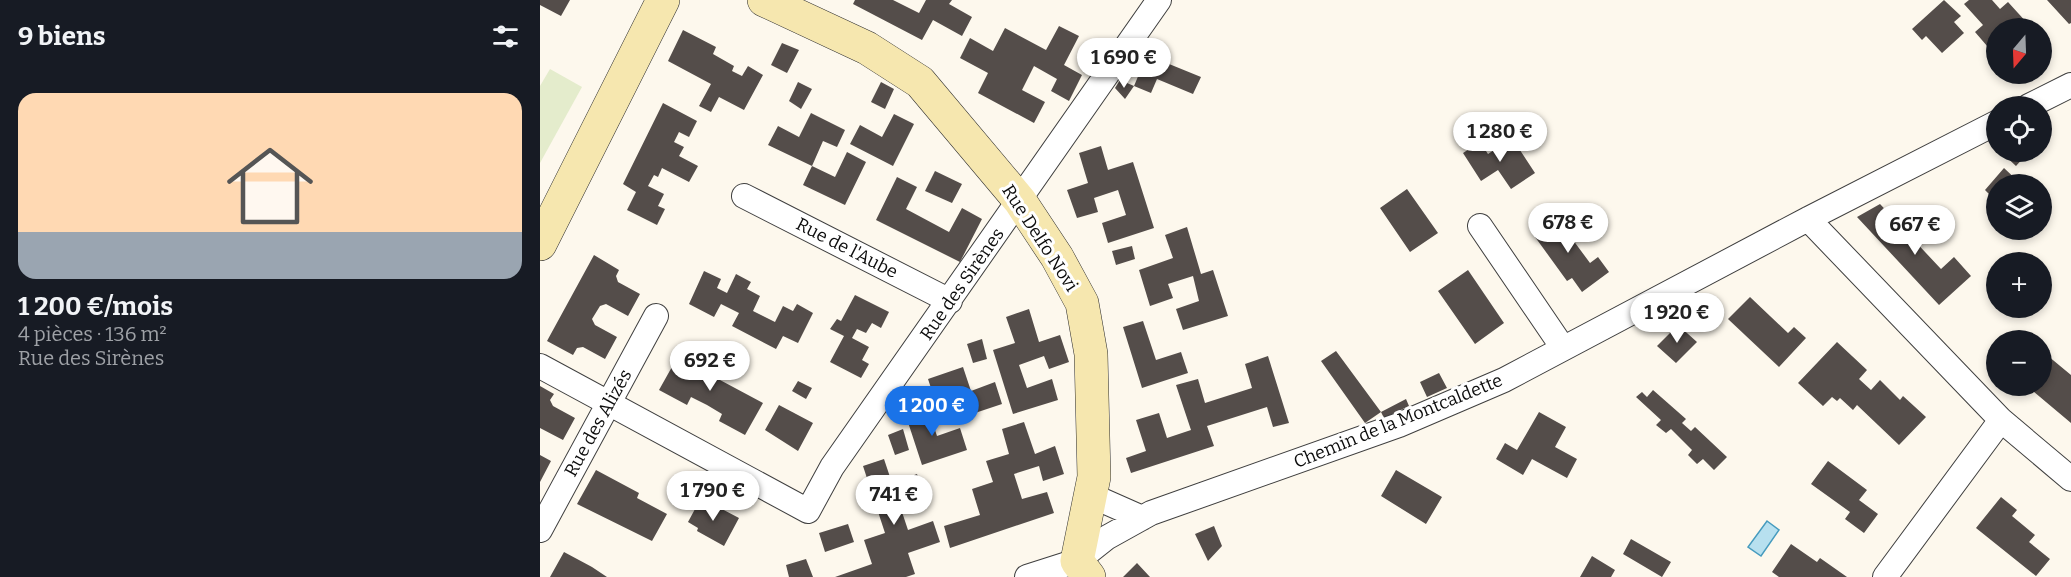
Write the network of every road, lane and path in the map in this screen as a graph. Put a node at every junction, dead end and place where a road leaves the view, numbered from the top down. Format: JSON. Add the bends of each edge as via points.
{"nodes":[{"id":1,"x":663,"y":0,"type":"edge"},
{"id":2,"x":764,"y":0,"type":"edge"},
{"id":3,"x":1159,"y":0,"type":"edge"},
{"id":4,"x":2071,"y":85,"type":"edge"},
{"id":5,"x":2049,"y":96,"type":"edge"},
{"id":6,"x":1986,"y":128,"type":"edge"},
{"id":7,"x":744,"y":196,"type":"dead end"},
{"id":8,"x":1020,"y":201,"type":"junction"},
{"id":9,"x":1808,"y":219,"type":"junction"},
{"id":10,"x":1480,"y":226,"type":"dead end"},
{"id":11,"x":540,"y":244,"type":"edge"},
{"id":12,"x":950,"y":301,"type":"junction"},
{"id":13,"x":656,"y":316,"type":"dead end"},
{"id":14,"x":1563,"y":348,"type":"junction"},
{"id":15,"x":540,"y":366,"type":"edge"},
{"id":16,"x":609,"y":403,"type":"junction"},
{"id":17,"x":2001,"y":420,"type":"junction"},
{"id":18,"x":2071,"y":479,"type":"edge"},
{"id":19,"x":1090,"y":495,"type":"junction"},
{"id":20,"x":1142,"y":518,"type":"junction"},
{"id":21,"x":540,"y":530,"type":"edge"},
{"id":22,"x":1083,"y":569,"type":"edge"},
{"id":23,"x":1027,"y":577,"type":"edge"},
{"id":24,"x":1886,"y":577,"type":"edge"}],
"edges":[{"from":1,"to":11,"type":"street"},
{"from":2,"to":8,"type":"street","name":"Rue Delfo Novi","via":[[867,48],[920,82]]},
{"from":3,"to":8,"type":"street","name":"Rue des Sirènes"},
{"from":4,"to":5,"type":"street"},
{"from":6,"to":9,"type":"street","name":"Chemin de la Montcaldette"},
{"from":7,"to":12,"type":"street","name":"Rue de l'Aube"},
{"from":8,"to":12,"type":"street","name":"Rue des Sirènes"},
{"from":8,"to":19,"type":"street","name":"Rue Delfo Novi","via":[[1082,303],[1091,354],[1094,477]]},
{"from":9,"to":14,"type":"street","name":"Chemin de la Montcaldette"},
{"from":9,"to":17,"type":"street"},
{"from":10,"to":14,"type":"street"},
{"from":12,"to":16,"type":"street","name":"Rue des Sirènes","via":[[832,467],[808,511]]},
{"from":13,"to":16,"type":"street","name":"Rue des Alizés"},
{"from":14,"to":20,"type":"street","name":"Chemin de la Montcaldette","via":[[1504,380],[1399,425]]},
{"from":15,"to":16,"type":"street"},
{"from":16,"to":21,"type":"street","name":"Rue des Alizés"},
{"from":17,"to":18,"type":"street"},
{"from":17,"to":24,"type":"street"},
{"from":19,"to":20,"type":"street"},
{"from":19,"to":22,"type":"street","name":"Rue Delfo Novi"},
{"from":20,"to":22,"type":"street","name":"Chemin de la Montcaldette","via":[[1106,538]]},
{"from":22,"to":23,"type":"street"}]}
